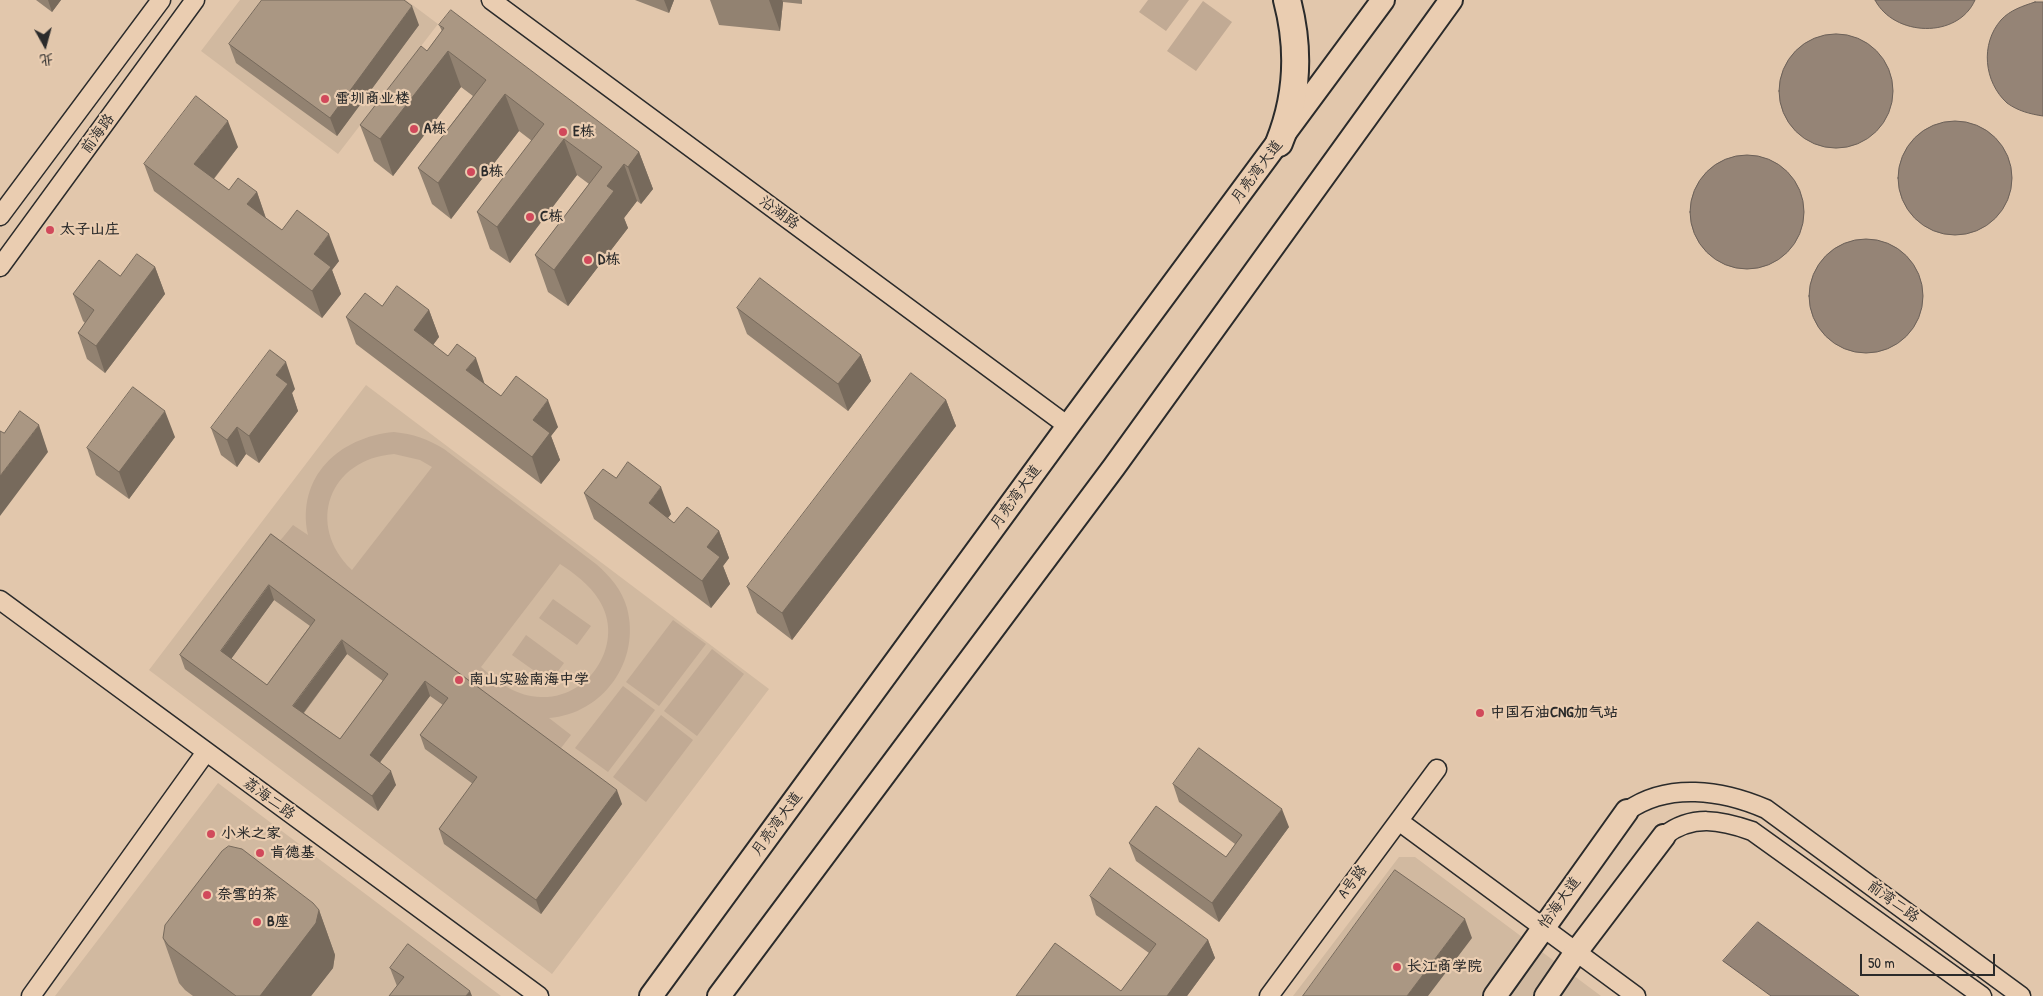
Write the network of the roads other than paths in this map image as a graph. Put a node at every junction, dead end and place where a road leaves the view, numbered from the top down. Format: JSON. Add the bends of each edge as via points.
{"nodes":[{"id":1,"x":161,"y":0,"type":"edge"},
{"id":2,"x":195,"y":0,"type":"edge"},
{"id":3,"x":491,"y":0,"type":"edge"},
{"id":4,"x":1288,"y":0,"type":"edge"},
{"id":5,"x":1299,"y":0,"type":"edge"},
{"id":6,"x":1383,"y":0,"type":"edge"},
{"id":7,"x":1450,"y":0,"type":"edge"},
{"id":8,"x":1296,"y":52,"type":"junction"},
{"id":9,"x":1279,"y":143,"type":"junction"},
{"id":10,"x":0,"y":216,"type":"edge"},
{"id":11,"x":0,"y":267,"type":"edge"},
{"id":12,"x":1068,"y":426,"type":"junction"},
{"id":13,"x":0,"y":600,"type":"edge"},
{"id":14,"x":206,"y":752,"type":"junction"},
{"id":15,"x":1437,"y":769,"type":"dead end"},
{"id":16,"x":1627,"y":811,"type":"joint"},
{"id":17,"x":1400,"y":822,"type":"junction"},
{"id":18,"x":1664,"y":836,"type":"joint"},
{"id":19,"x":1543,"y":927,"type":"junction"},
{"id":20,"x":1576,"y":952,"type":"junction"},
{"id":21,"x":31,"y":996,"type":"edge"},
{"id":22,"x":539,"y":996,"type":"edge"},
{"id":23,"x":651,"y":996,"type":"edge"},
{"id":24,"x":719,"y":996,"type":"edge"},
{"id":25,"x":1269,"y":996,"type":"edge"},
{"id":26,"x":1495,"y":996,"type":"edge"},
{"id":27,"x":1546,"y":996,"type":"edge"},
{"id":28,"x":1636,"y":996,"type":"edge"},
{"id":29,"x":1982,"y":996,"type":"edge"},
{"id":30,"x":2021,"y":996,"type":"edge"}],
"edges":[{"from":1,"to":10,"type":"street","name":"前海路"},
{"from":2,"to":11,"type":"street","name":"前海路"},
{"from":3,"to":12,"type":"street","name":"沿湖路"},
{"from":4,"to":8,"type":"highway"},
{"from":5,"to":8,"type":"highway"},
{"from":6,"to":9,"type":"main road","name":"月亮湾大道"},
{"from":7,"to":24,"type":"main road","via":[[1108,475]]},
{"from":8,"to":9,"type":"highway","via":[[1293,97]]},
{"from":9,"to":12,"type":"main road","name":"月亮湾大道"},
{"from":12,"to":23,"type":"main road","name":"月亮湾大道"},
{"from":13,"to":14,"type":"street","name":"荔海二路"},
{"from":14,"to":21,"type":"street"},
{"from":14,"to":22,"type":"street","name":"荔海二路"},
{"from":15,"to":17,"type":"street","name":"A号路"},
{"from":16,"to":19,"type":"main road","name":"怡海大道"},
{"from":16,"to":30,"type":"street","name":"前湾二路","via":[[1656,797],[1693,792],[1730,796],[1766,809]]},
{"from":17,"to":19,"type":"street"},
{"from":17,"to":25,"type":"street","name":"A号路"},
{"from":18,"to":20,"type":"main road"},
{"from":18,"to":29,"type":"street","name":"前湾二路","via":[[1681,825],[1709,820],[1723,821],[1752,831]]},
{"from":19,"to":20,"type":"street"},
{"from":19,"to":26,"type":"main road","name":"怡海大道"},
{"from":20,"to":27,"type":"main road"},
{"from":20,"to":28,"type":"street"}]}
